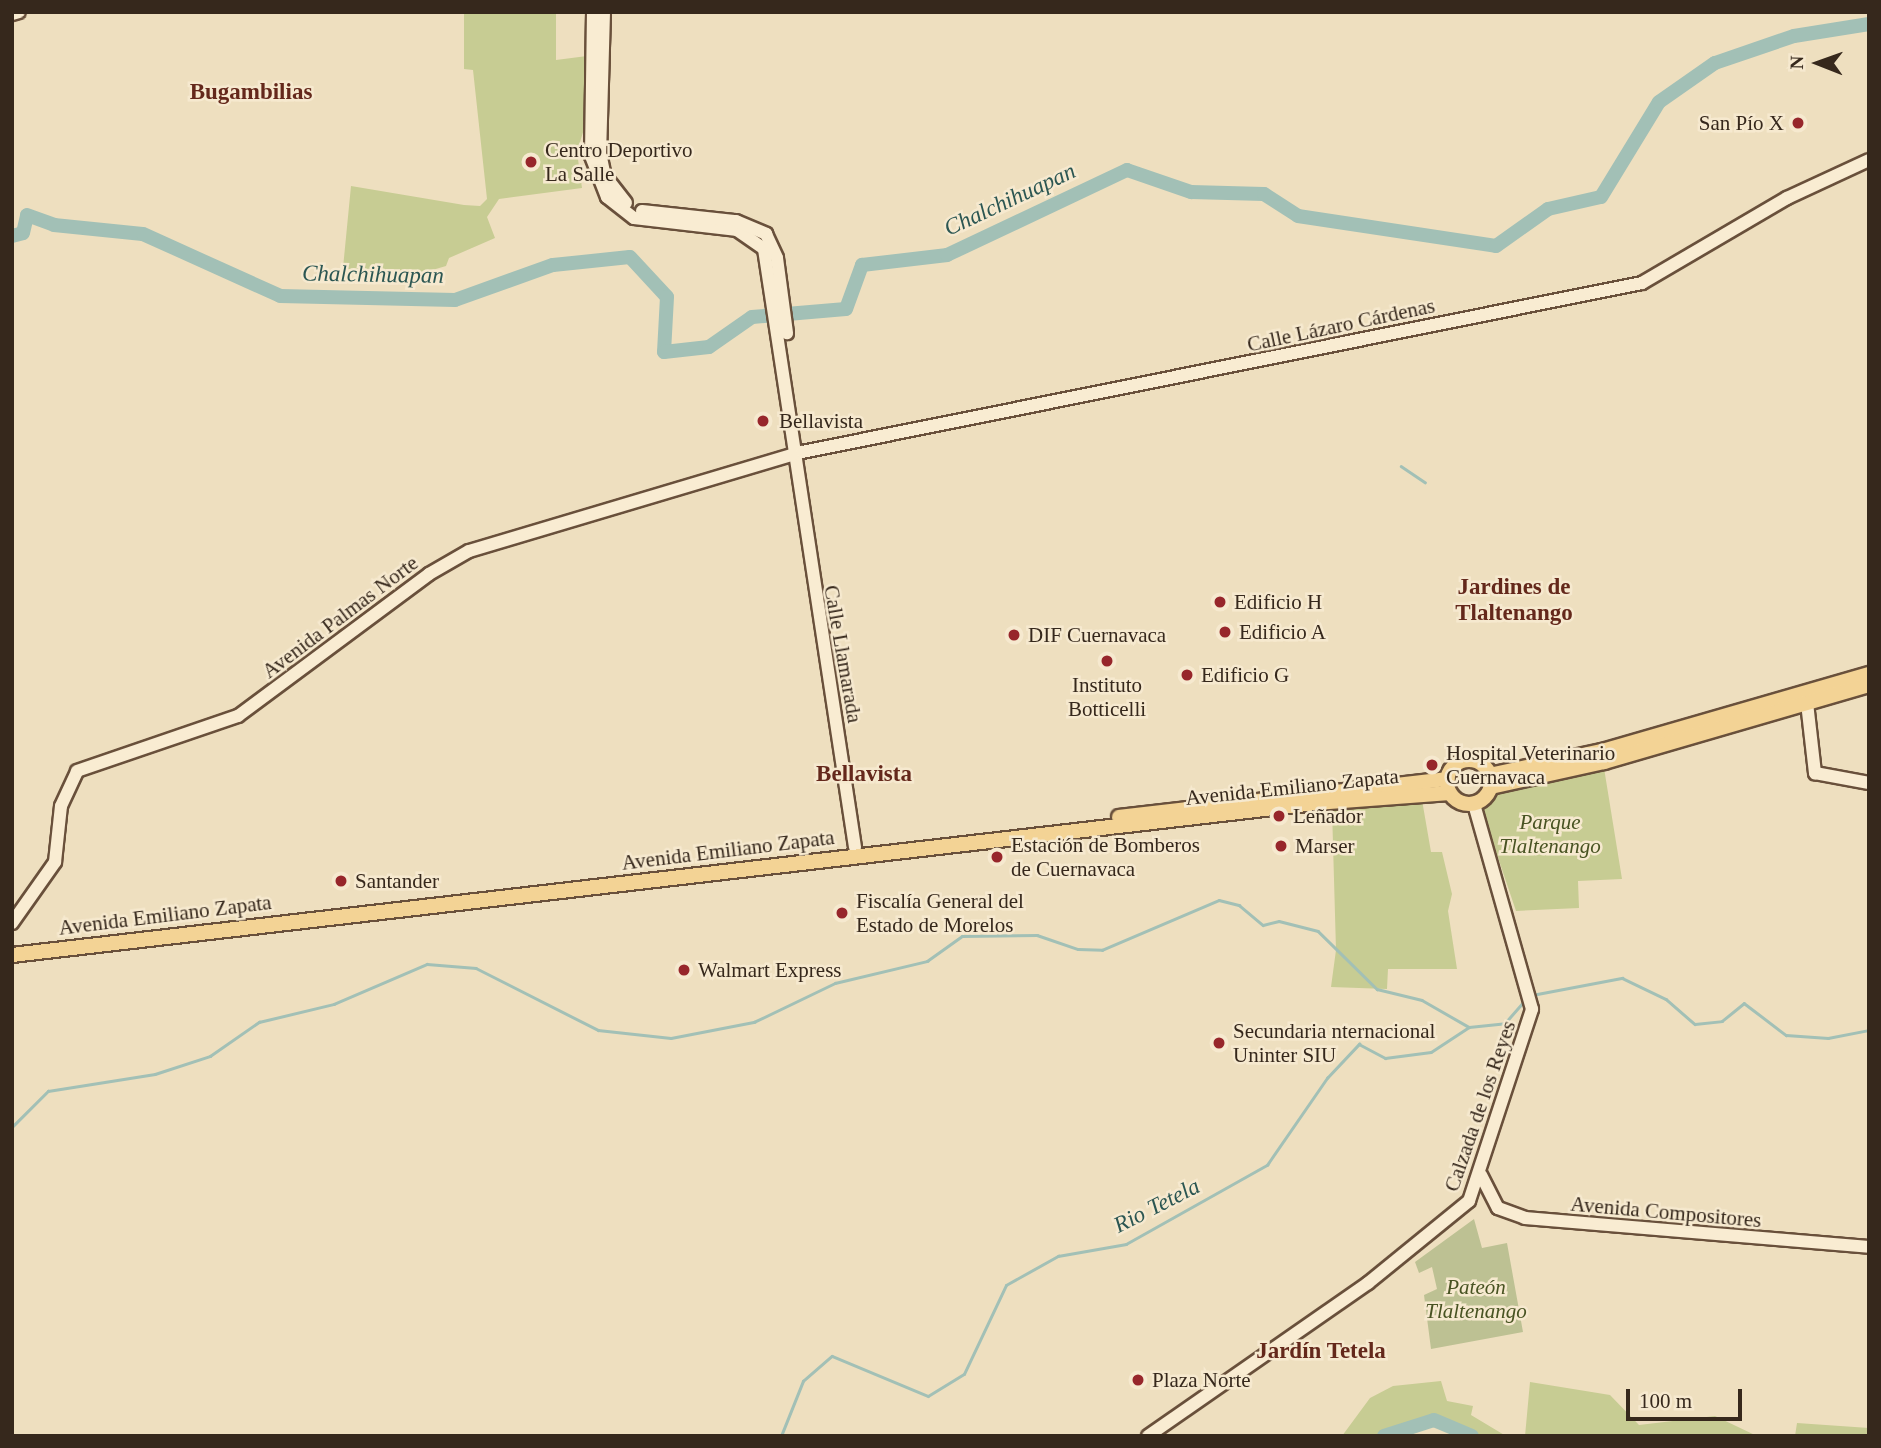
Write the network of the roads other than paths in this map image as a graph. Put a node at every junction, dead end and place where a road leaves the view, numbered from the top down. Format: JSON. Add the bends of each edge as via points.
{"nodes":[{"id":1,"x":19,"y":12,"type":"edge"},
{"id":2,"x":593,"y":12,"type":"edge"},
{"id":3,"x":604,"y":12,"type":"edge"},
{"id":4,"x":12,"y":14,"type":"edge"},
{"id":5,"x":1869,"y":160,"type":"edge"},
{"id":6,"x":772,"y":259,"type":"junction"},
{"id":7,"x":798,"y":453,"type":"junction"},
{"id":8,"x":1869,"y":674,"type":"edge"},
{"id":9,"x":1869,"y":685,"type":"edge"},
{"id":10,"x":1806,"y":699,"type":"junction"},
{"id":11,"x":1490,"y":781,"type":"junction"},
{"id":12,"x":1869,"y":783,"type":"edge"},
{"id":13,"x":1449,"y":786,"type":"junction"},
{"id":14,"x":1474,"y":804,"type":"junction"},
{"id":15,"x":1142,"y":820,"type":"junction"},
{"id":16,"x":855,"y":847,"type":"junction"},
{"id":17,"x":716,"y":868,"type":"junction"},
{"id":18,"x":12,"y":923,"type":"edge"},
{"id":19,"x":12,"y":946,"type":"edge"},
{"id":20,"x":12,"y":955,"type":"edge"},
{"id":21,"x":1481,"y":1175,"type":"junction"},
{"id":22,"x":1492,"y":1196,"type":"junction"},
{"id":23,"x":1469,"y":1202,"type":"junction"},
{"id":24,"x":1869,"y":1247,"type":"edge"},
{"id":25,"x":1148,"y":1436,"type":"edge"}],
"edges":[{"from":1,"to":4,"type":"street"},
{"from":2,"to":6,"type":"street","via":[[591,156],[607,197],[634,218],[747,233],[760,241]]},
{"from":3,"to":6,"type":"street","via":[[600,153],[611,187],[641,211],[758,228]]},
{"from":5,"to":7,"type":"street","name":"Calle Lázaro Cárdenas","via":[[1627,287]]},
{"from":6,"to":7,"type":"street"},
{"from":7,"to":16,"type":"street","name":"Calle Llamarada"},
{"from":7,"to":18,"type":"street","name":"Avenida Palmas Norte","via":[[469,551],[429,574],[237,716],[86,765],[65,795],[55,862]]},
{"from":8,"to":10,"type":"main road"},
{"from":9,"to":10,"type":"main road"},
{"from":10,"to":11,"type":"main road"},
{"from":10,"to":12,"type":"street","via":[[1815,772]]},
{"from":11,"to":13,"type":"main road","via":[[1466,761]]},
{"from":11,"to":14,"type":"main road"},
{"from":13,"to":14,"type":"main road"},
{"from":13,"to":15,"type":"main road","name":"Avenida Emiliano Zapata"},
{"from":14,"to":21,"type":"street","name":"Calzada de los Reyes","via":[[1532,1012]]},
{"from":15,"to":16,"type":"main road","name":"Avenida Emiliano Zapata"},
{"from":15,"to":17,"type":"main road","name":"Avenida Emiliano Zapata"},
{"from":16,"to":17,"type":"main road","name":"Avenida Emiliano Zapata"},
{"from":17,"to":19,"type":"main road","name":"Avenida Emiliano Zapata"},
{"from":17,"to":20,"type":"main road","name":"Avenida Emiliano Zapata"},
{"from":21,"to":22,"type":"street","name":"Avenida Compositores"},
{"from":21,"to":23,"type":"street","name":"Calzada de los Reyes"},
{"from":22,"to":23,"type":"street"},
{"from":22,"to":24,"type":"street","name":"Avenida Compositores","via":[[1498,1208],[1525,1218]]},
{"from":23,"to":25,"type":"street","name":"Calzada de los Reyes","via":[[1368,1283]]}]}
